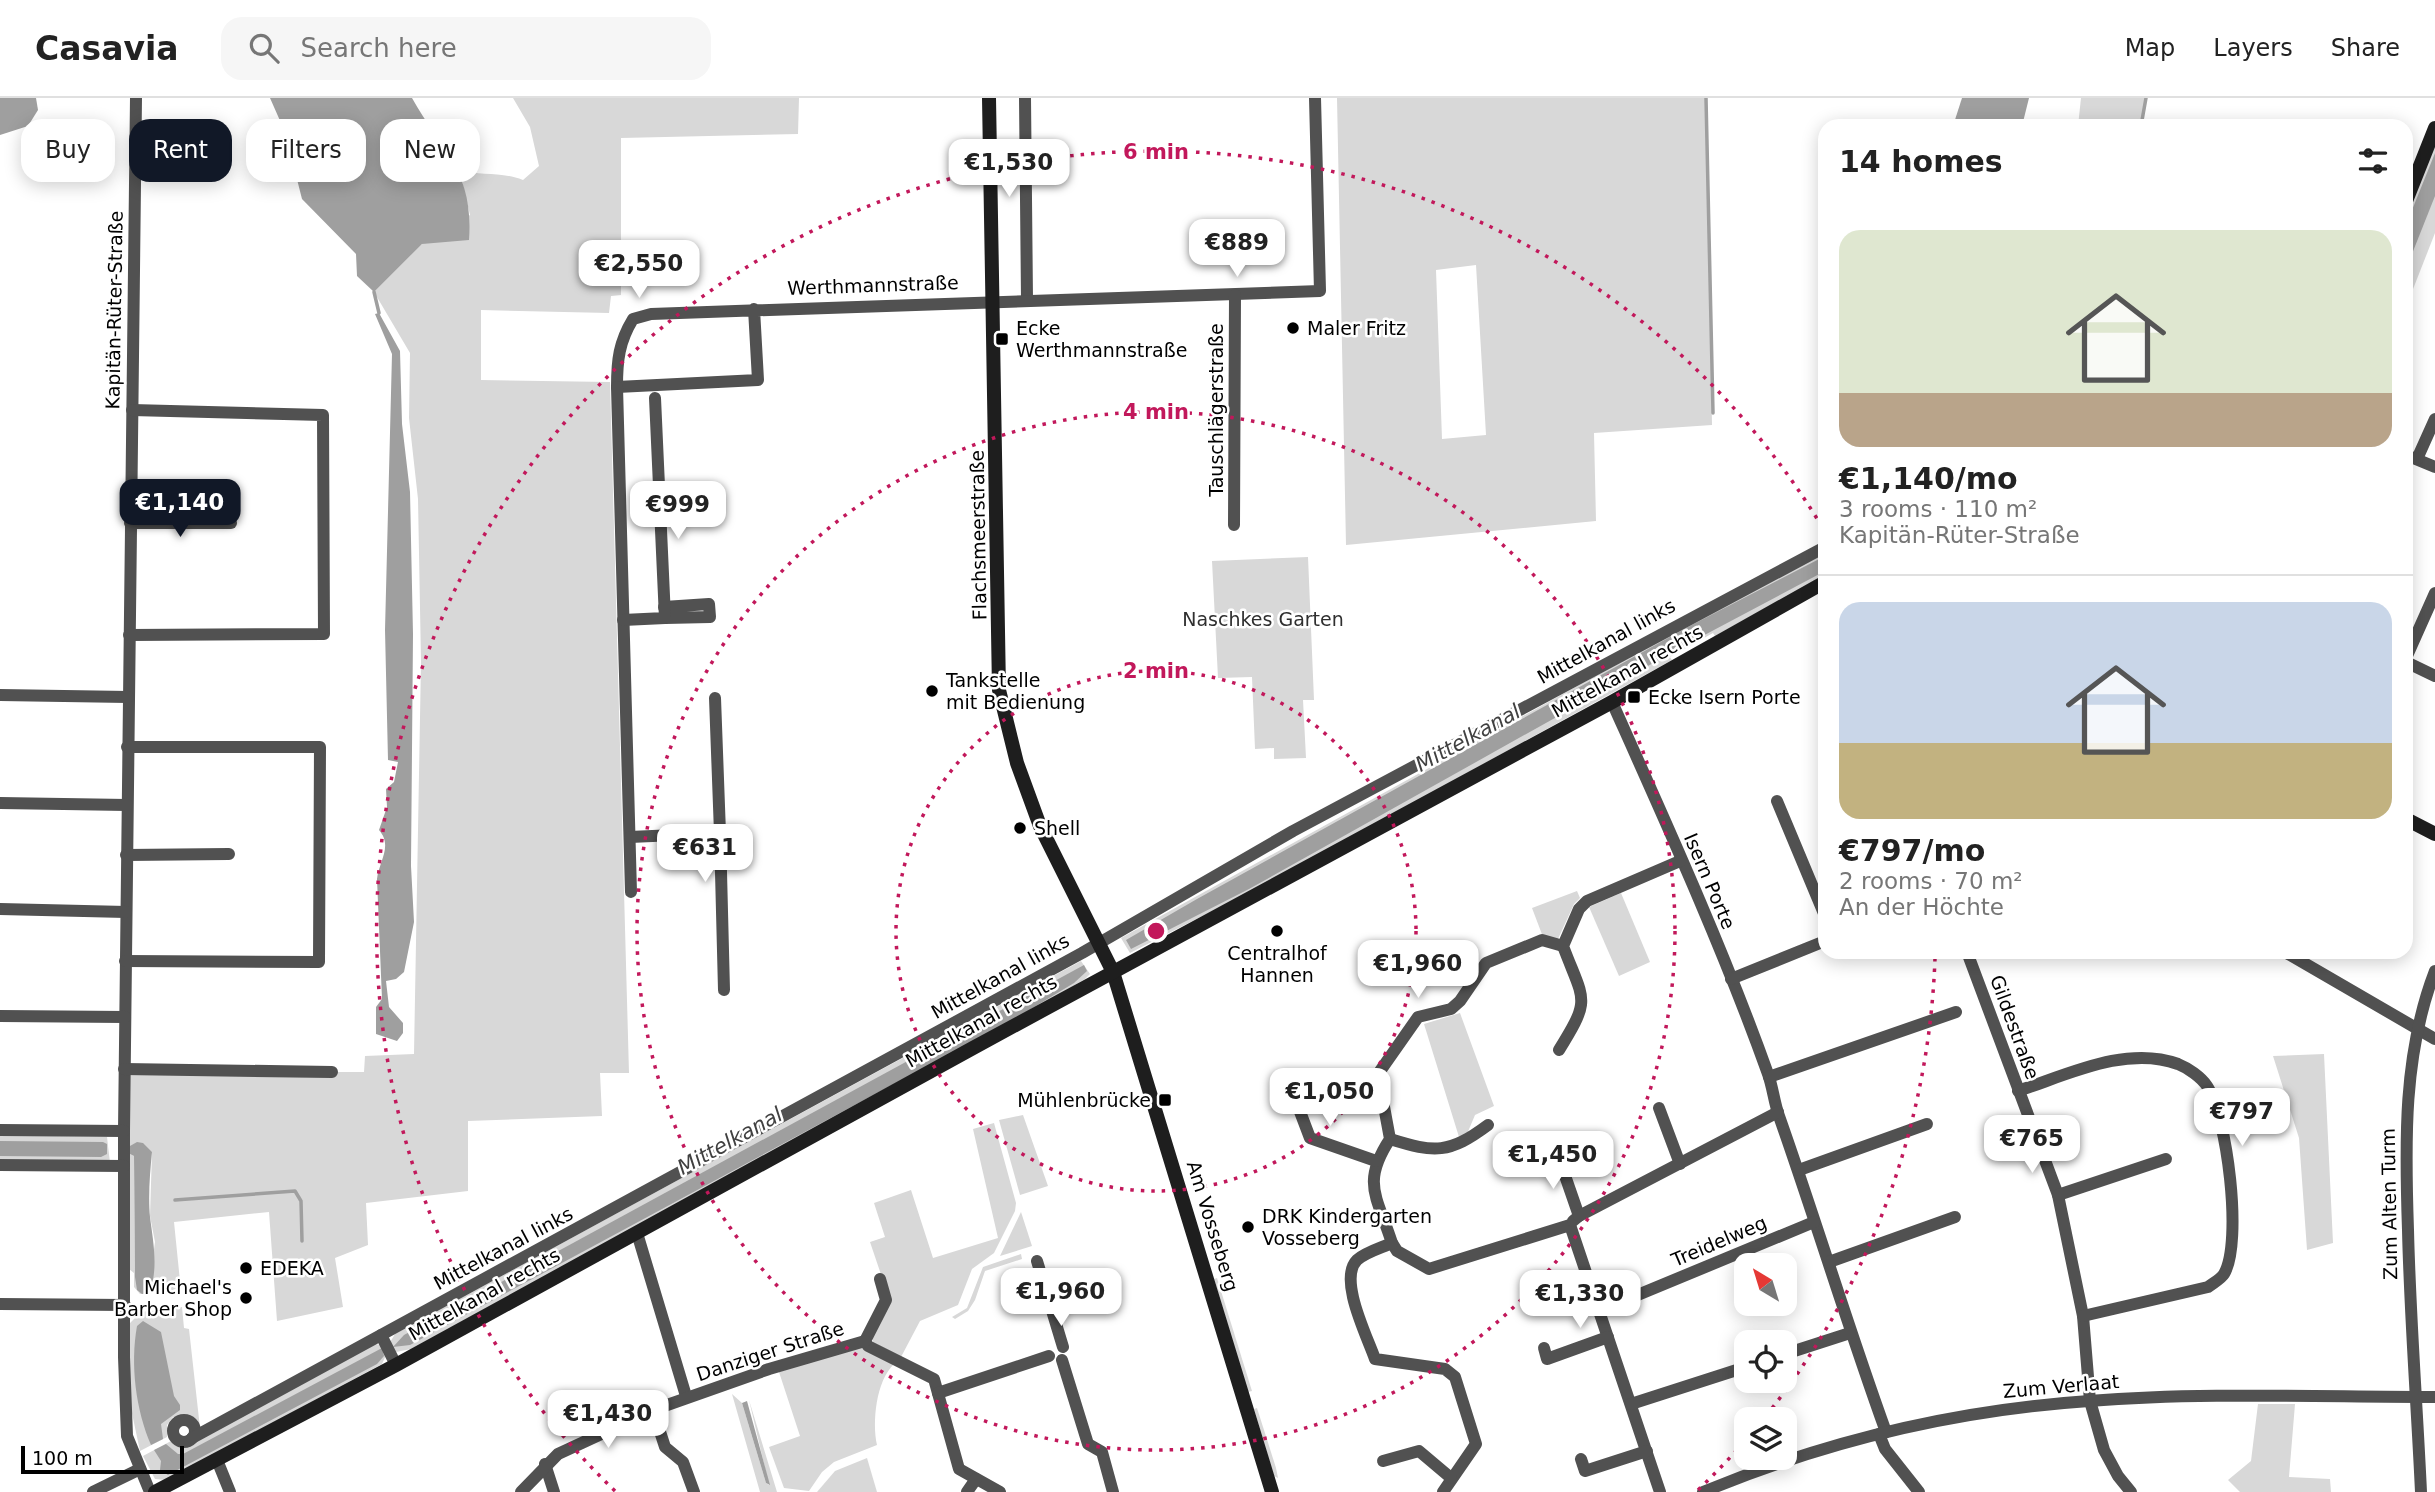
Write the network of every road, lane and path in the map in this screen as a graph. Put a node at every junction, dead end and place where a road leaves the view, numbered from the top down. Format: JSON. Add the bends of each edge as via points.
{"nodes":[{"id":1,"x":136,"y":98,"type":"edge"},
{"id":2,"x":989,"y":98,"type":"edge"},
{"id":3,"x":1025,"y":98,"type":"edge"},
{"id":4,"x":1315,"y":98,"type":"edge"},
{"id":5,"x":2435,"y":128,"type":"edge"},
{"id":6,"x":2413,"y":183,"type":"edge"},
{"id":7,"x":1235,"y":295,"type":"junction"},
{"id":8,"x":1027,"y":299,"type":"junction"},
{"id":9,"x":993,"y":300,"type":"junction"},
{"id":10,"x":754,"y":309,"type":"junction"},
{"id":11,"x":617,"y":387,"type":"junction"},
{"id":12,"x":655,"y":398,"type":"dead end"},
{"id":13,"x":132,"y":410,"type":"junction"},
{"id":14,"x":2435,"y":419,"type":"edge"},
{"id":15,"x":2413,"y":455,"type":"edge"},
{"id":16,"x":2413,"y":457,"type":"edge"},
{"id":17,"x":2435,"y":467,"type":"edge"},
{"id":18,"x":130,"y":523,"type":"junction"},
{"id":19,"x":231,"y":523,"type":"dead end"},
{"id":20,"x":1234,"y":524,"type":"dead end"},
{"id":21,"x":1818,"y":551,"type":"edge"},
{"id":22,"x":1818,"y":586,"type":"edge"},
{"id":23,"x":2435,"y":593,"type":"edge"},
{"id":24,"x":623,"y":620,"type":"junction"},
{"id":25,"x":129,"y":635,"type":"junction"},
{"id":26,"x":2413,"y":644,"type":"edge"},
{"id":27,"x":2413,"y":664,"type":"edge"},
{"id":28,"x":2435,"y":676,"type":"edge"},
{"id":29,"x":0,"y":695,"type":"edge"},
{"id":30,"x":128,"y":697,"type":"junction"},
{"id":31,"x":715,"y":698,"type":"dead end"},
{"id":32,"x":1612,"y":702,"type":"junction"},
{"id":33,"x":127,"y":747,"type":"junction"},
{"id":34,"x":1777,"y":801,"type":"dead end"},
{"id":35,"x":0,"y":803,"type":"edge"},
{"id":36,"x":127,"y":805,"type":"junction"},
{"id":37,"x":2413,"y":823,"type":"edge"},
{"id":38,"x":720,"y":833,"type":"junction"},
{"id":39,"x":2435,"y":834,"type":"edge"},
{"id":40,"x":630,"y":837,"type":"junction"},
{"id":41,"x":127,"y":855,"type":"junction"},
{"id":42,"x":229,"y":855,"type":"dead end"},
{"id":43,"x":1680,"y":861,"type":"junction"},
{"id":44,"x":631,"y":892,"type":"dead end"},
{"id":45,"x":1818,"y":899,"type":"edge"},
{"id":46,"x":0,"y":909,"type":"edge"},
{"id":47,"x":126,"y":912,"type":"junction"},
{"id":48,"x":1818,"y":944,"type":"edge"},
{"id":49,"x":1563,"y":946,"type":"junction"},
{"id":50,"x":1106,"y":957,"type":"junction"},
{"id":51,"x":1970,"y":959,"type":"edge"},
{"id":52,"x":2297,"y":959,"type":"edge"},
{"id":53,"x":125,"y":961,"type":"junction"},
{"id":54,"x":2435,"y":971,"type":"edge"},
{"id":55,"x":1731,"y":979,"type":"junction"},
{"id":56,"x":724,"y":990,"type":"dead end"},
{"id":57,"x":1956,"y":1012,"type":"dead end"},
{"id":58,"x":0,"y":1016,"type":"edge"},
{"id":59,"x":125,"y":1017,"type":"junction"},
{"id":60,"x":2417,"y":1032,"type":"junction"},
{"id":61,"x":2435,"y":1039,"type":"edge"},
{"id":62,"x":1559,"y":1050,"type":"dead end"},
{"id":63,"x":124,"y":1069,"type":"junction"},
{"id":64,"x":332,"y":1072,"type":"dead end"},
{"id":65,"x":1769,"y":1077,"type":"junction"},
{"id":66,"x":2018,"y":1091,"type":"junction"},
{"id":67,"x":1289,"y":1095,"type":"dead end"},
{"id":68,"x":1659,"y":1108,"type":"dead end"},
{"id":69,"x":1778,"y":1112,"type":"junction"},
{"id":70,"x":1927,"y":1124,"type":"dead end"},
{"id":71,"x":1488,"y":1125,"type":"dead end"},
{"id":72,"x":0,"y":1130,"type":"edge"},
{"id":73,"x":124,"y":1131,"type":"junction"},
{"id":74,"x":1390,"y":1139,"type":"junction"},
{"id":75,"x":2166,"y":1159,"type":"dead end"},
{"id":76,"x":1376,"y":1161,"type":"junction"},
{"id":77,"x":1561,"y":1164,"type":"dead end"},
{"id":78,"x":1681,"y":1164,"type":"junction"},
{"id":79,"x":0,"y":1165,"type":"edge"},
{"id":80,"x":124,"y":1166,"type":"junction"},
{"id":81,"x":1799,"y":1170,"type":"junction"},
{"id":82,"x":2058,"y":1195,"type":"junction"},
{"id":83,"x":1955,"y":1217,"type":"dead end"},
{"id":84,"x":1574,"y":1220,"type":"junction"},
{"id":85,"x":1814,"y":1222,"type":"junction"},
{"id":86,"x":637,"y":1233,"type":"junction"},
{"id":87,"x":1392,"y":1243,"type":"junction"},
{"id":88,"x":1037,"y":1261,"type":"dead end"},
{"id":89,"x":1829,"y":1262,"type":"junction"},
{"id":90,"x":880,"y":1279,"type":"dead end"},
{"id":91,"x":0,"y":1304,"type":"edge"},
{"id":92,"x":125,"y":1305,"type":"junction"},
{"id":93,"x":1600,"y":1311,"type":"junction"},
{"id":94,"x":2083,"y":1316,"type":"junction"},
{"id":95,"x":1850,"y":1333,"type":"junction"},
{"id":96,"x":381,"y":1335,"type":"junction"},
{"id":97,"x":1608,"y":1337,"type":"junction"},
{"id":98,"x":865,"y":1341,"type":"junction"},
{"id":99,"x":1544,"y":1348,"type":"dead end"},
{"id":100,"x":1797,"y":1350,"type":"edge"},
{"id":101,"x":1058,"y":1354,"type":"junction"},
{"id":102,"x":396,"y":1364,"type":"junction"},
{"id":103,"x":1734,"y":1371,"type":"edge"},
{"id":104,"x":939,"y":1393,"type":"junction"},
{"id":105,"x":686,"y":1396,"type":"junction"},
{"id":106,"x":2416,"y":1397,"type":"junction"},
{"id":107,"x":2435,"y":1397,"type":"edge"},
{"id":108,"x":2090,"y":1401,"type":"junction"},
{"id":109,"x":1631,"y":1404,"type":"junction"},
{"id":110,"x":653,"y":1410,"type":"junction"},
{"id":111,"x":1883,"y":1433,"type":"junction"},
{"id":112,"x":192,"y":1438,"type":"dead end"},
{"id":113,"x":1647,"y":1451,"type":"junction"},
{"id":114,"x":1581,"y":1459,"type":"dead end"},
{"id":115,"x":217,"y":1460,"type":"junction"},
{"id":116,"x":1383,"y":1461,"type":"dead end"},
{"id":117,"x":545,"y":1464,"type":"junction"},
{"id":118,"x":140,"y":1469,"type":"junction"},
{"id":119,"x":1451,"y":1478,"type":"junction"},
{"id":120,"x":976,"y":1479,"type":"junction"},
{"id":121,"x":93,"y":1492,"type":"edge"},
{"id":122,"x":153,"y":1492,"type":"edge"},
{"id":123,"x":230,"y":1492,"type":"edge"},
{"id":124,"x":521,"y":1492,"type":"edge"},
{"id":125,"x":554,"y":1492,"type":"edge"},
{"id":126,"x":694,"y":1492,"type":"edge"},
{"id":127,"x":967,"y":1492,"type":"edge"},
{"id":128,"x":1000,"y":1492,"type":"edge"},
{"id":129,"x":1113,"y":1492,"type":"edge"},
{"id":130,"x":1272,"y":1492,"type":"edge"},
{"id":131,"x":1443,"y":1492,"type":"edge"},
{"id":132,"x":1660,"y":1492,"type":"edge"},
{"id":133,"x":1703,"y":1492,"type":"edge"},
{"id":134,"x":1919,"y":1492,"type":"edge"},
{"id":135,"x":2131,"y":1492,"type":"edge"},
{"id":136,"x":2421,"y":1492,"type":"edge"}],
"edges":[{"from":1,"to":13,"type":"street","name":"Kapitän-Rüter-Straße"},
{"from":2,"to":9,"type":"main road","name":"Flachsmeerstraße"},
{"from":3,"to":8,"type":"street"},
{"from":4,"to":7,"type":"street","name":"Tauschlägerstraße","via":[[1320,291]]},
{"from":5,"to":6,"type":"main road"},
{"from":7,"to":8,"type":"street","name":"Tauschlägerstraße"},
{"from":7,"to":20,"type":"street","name":"Tauschlägerstraße"},
{"from":8,"to":9,"type":"street","name":"Tauschlägerstraße"},
{"from":9,"to":10,"type":"street","name":"Werthmannstraße"},
{"from":9,"to":50,"type":"main road","name":"Flachsmeerstraße","via":[[999,690],[1017,763],[1040,826]]},
{"from":10,"to":11,"type":"street","name":"Werthmannstraße","via":[[650,314],[633,319],[621,339]]},
{"from":10,"to":11,"type":"street","via":[[758,380]]},
{"from":11,"to":24,"type":"street"},
{"from":12,"to":24,"type":"street","via":[[665,613]]},
{"from":13,"to":18,"type":"street","name":"Kapitän-Rüter-Straße"},
{"from":13,"to":25,"type":"street","via":[[323,415],[324,634]]},
{"from":14,"to":15,"type":"street"},
{"from":16,"to":17,"type":"street"},
{"from":18,"to":19,"type":"street"},
{"from":18,"to":25,"type":"street","name":"Kapitän-Rüter-Straße"},
{"from":21,"to":50,"type":"street","name":"Mittelkanal links","via":[[1293,831]]},
{"from":22,"to":32,"type":"main road","name":"Mittelkanal rechts"},
{"from":23,"to":26,"type":"street"},
{"from":24,"to":40,"type":"street"},
{"from":25,"to":30,"type":"street","name":"Kapitän-Rüter-Straße"},
{"from":27,"to":28,"type":"street"},
{"from":29,"to":30,"type":"street"},
{"from":30,"to":33,"type":"street","name":"Kapitän-Rüter-Straße"},
{"from":31,"to":38,"type":"street"},
{"from":32,"to":43,"type":"street","name":"Isern Porte"},
{"from":32,"to":50,"type":"main road","name":"Mittelkanal rechts"},
{"from":33,"to":36,"type":"street","name":"Kapitän-Rüter-Straße"},
{"from":33,"to":53,"type":"street","via":[[320,747],[319,962]]},
{"from":34,"to":45,"type":"street"},
{"from":35,"to":36,"type":"street"},
{"from":36,"to":41,"type":"street","name":"Kapitän-Rüter-Straße"},
{"from":37,"to":39,"type":"main road"},
{"from":38,"to":40,"type":"street"},
{"from":38,"to":56,"type":"street"},
{"from":40,"to":44,"type":"street"},
{"from":41,"to":42,"type":"street"},
{"from":41,"to":47,"type":"street","name":"Kapitän-Rüter-Straße"},
{"from":43,"to":49,"type":"street","via":[[1587,901]]},
{"from":43,"to":55,"type":"street","name":"Isern Porte"},
{"from":46,"to":47,"type":"street"},
{"from":47,"to":53,"type":"street","name":"Kapitän-Rüter-Straße"},
{"from":48,"to":55,"type":"street"},
{"from":49,"to":62,"type":"street","via":[[1584,1003]]},
{"from":49,"to":74,"type":"street","via":[[1542,940],[1486,963],[1451,1009],[1418,1017],[1378,1074]]},
{"from":50,"to":86,"type":"main road","name":"Mittelkanal rechts"},
{"from":50,"to":96,"type":"street","name":"Mittelkanal links"},
{"from":50,"to":130,"type":"main road","name":"Am Vosseberg"},
{"from":51,"to":66,"type":"street","name":"Gildestraße"},
{"from":52,"to":60,"type":"street"},
{"from":53,"to":59,"type":"street","name":"Kapitän-Rüter-Straße"},
{"from":54,"to":60,"type":"street","name":"Zum Alten Turm"},
{"from":55,"to":65,"type":"street","name":"Isern Porte"},
{"from":57,"to":65,"type":"street"},
{"from":58,"to":59,"type":"street"},
{"from":59,"to":63,"type":"street","name":"Kapitän-Rüter-Straße"},
{"from":60,"to":61,"type":"street"},
{"from":60,"to":106,"type":"street","name":"Zum Alten Turm","via":[[2404,1133]]},
{"from":63,"to":64,"type":"street"},
{"from":63,"to":73,"type":"street","name":"Kapitän-Rüter-Straße"},
{"from":65,"to":69,"type":"street","name":"Isern Porte"},
{"from":66,"to":82,"type":"street","name":"Gildestraße"},
{"from":66,"to":94,"type":"street","via":[[2110,1062],[2158,1059],[2180,1064],[2208,1087],[2222,1133],[2231,1182],[2232,1238],[2223,1276],[2208,1287]]},
{"from":67,"to":76,"type":"street","via":[[1300,1109],[1310,1138]]},
{"from":68,"to":78,"type":"street"},
{"from":69,"to":78,"type":"street"},
{"from":69,"to":81,"type":"street","name":"Isern Porte"},
{"from":70,"to":81,"type":"street"},
{"from":71,"to":74,"type":"street","via":[[1470,1138],[1431,1151]]},
{"from":72,"to":73,"type":"street"},
{"from":73,"to":80,"type":"street","name":"Kapitän-Rüter-Straße"},
{"from":74,"to":76,"type":"street"},
{"from":75,"to":82,"type":"street"},
{"from":76,"to":87,"type":"street","via":[[1372,1177]]},
{"from":77,"to":84,"type":"street"},
{"from":78,"to":84,"type":"street"},
{"from":79,"to":80,"type":"street"},
{"from":80,"to":92,"type":"street","name":"Kapitän-Rüter-Straße"},
{"from":81,"to":85,"type":"street","name":"Isern Porte"},
{"from":82,"to":94,"type":"street","name":"Gildestraße"},
{"from":83,"to":89,"type":"street"},
{"from":84,"to":87,"type":"street","via":[[1429,1269],[1397,1251]]},
{"from":84,"to":93,"type":"street"},
{"from":85,"to":89,"type":"street","name":"Isern Porte"},
{"from":85,"to":93,"type":"street","name":"Treidelweg"},
{"from":86,"to":102,"type":"main road","name":"Mittelkanal rechts"},
{"from":86,"to":105,"type":"street"},
{"from":87,"to":119,"type":"street","via":[[1357,1261],[1350,1287],[1375,1359],[1445,1369],[1455,1377],[1476,1444]]},
{"from":88,"to":101,"type":"street"},
{"from":89,"to":95,"type":"street","name":"Isern Porte"},
{"from":90,"to":98,"type":"street","name":"Danziger Straße","via":[[886,1300]]},
{"from":91,"to":92,"type":"street"},
{"from":92,"to":118,"type":"street","name":"Kapitän-Rüter-Straße","via":[[127,1436]]},
{"from":93,"to":97,"type":"street"},
{"from":94,"to":108,"type":"street","name":"Gildestraße"},
{"from":95,"to":100,"type":"street"},
{"from":95,"to":111,"type":"street","name":"Isern Porte"},
{"from":96,"to":102,"type":"street"},
{"from":96,"to":112,"type":"street","name":"Mittelkanal links"},
{"from":97,"to":99,"type":"street","via":[[1547,1359]]},
{"from":97,"to":109,"type":"street"},
{"from":98,"to":104,"type":"street","name":"Danziger Straße","via":[[934,1379]]},
{"from":98,"to":105,"type":"street","name":"Danziger Straße"},
{"from":101,"to":104,"type":"street"},
{"from":101,"to":129,"type":"street","via":[[1088,1444],[1102,1452]]},
{"from":102,"to":115,"type":"main road","name":"Mittelkanal rechts"},
{"from":103,"to":109,"type":"street"},
{"from":104,"to":120,"type":"street","via":[[959,1469]]},
{"from":105,"to":110,"type":"street","name":"Danziger Straße"},
{"from":106,"to":107,"type":"street","name":"Zum Verlaat"},
{"from":106,"to":108,"type":"street","name":"Zum Verlaat"},
{"from":106,"to":136,"type":"street","name":"Zum Alten Turm"},
{"from":108,"to":111,"type":"street","name":"Zum Verlaat","via":[[1984,1412]]},
{"from":108,"to":135,"type":"street","name":"Gildestraße","via":[[2104,1450]]},
{"from":109,"to":113,"type":"street"},
{"from":110,"to":117,"type":"street","name":"Danziger Straße"},
{"from":110,"to":126,"type":"street","via":[[665,1447],[683,1462]]},
{"from":111,"to":133,"type":"street","name":"Zum Verlaat"},
{"from":111,"to":134,"type":"street","name":"Isern Porte","via":[[1885,1448]]},
{"from":113,"to":114,"type":"street","via":[[1586,1471]]},
{"from":113,"to":132,"type":"street"},
{"from":115,"to":122,"type":"main road","name":"Mittelkanal rechts"},
{"from":115,"to":123,"type":"street"},
{"from":116,"to":119,"type":"street","via":[[1419,1451]]},
{"from":117,"to":124,"type":"street","name":"Danziger Straße"},
{"from":117,"to":125,"type":"street"},
{"from":118,"to":121,"type":"street"},
{"from":118,"to":122,"type":"street","name":"Kapitän-Rüter-Straße"},
{"from":119,"to":131,"type":"street"},
{"from":120,"to":127,"type":"street"},
{"from":120,"to":128,"type":"street"}]}
